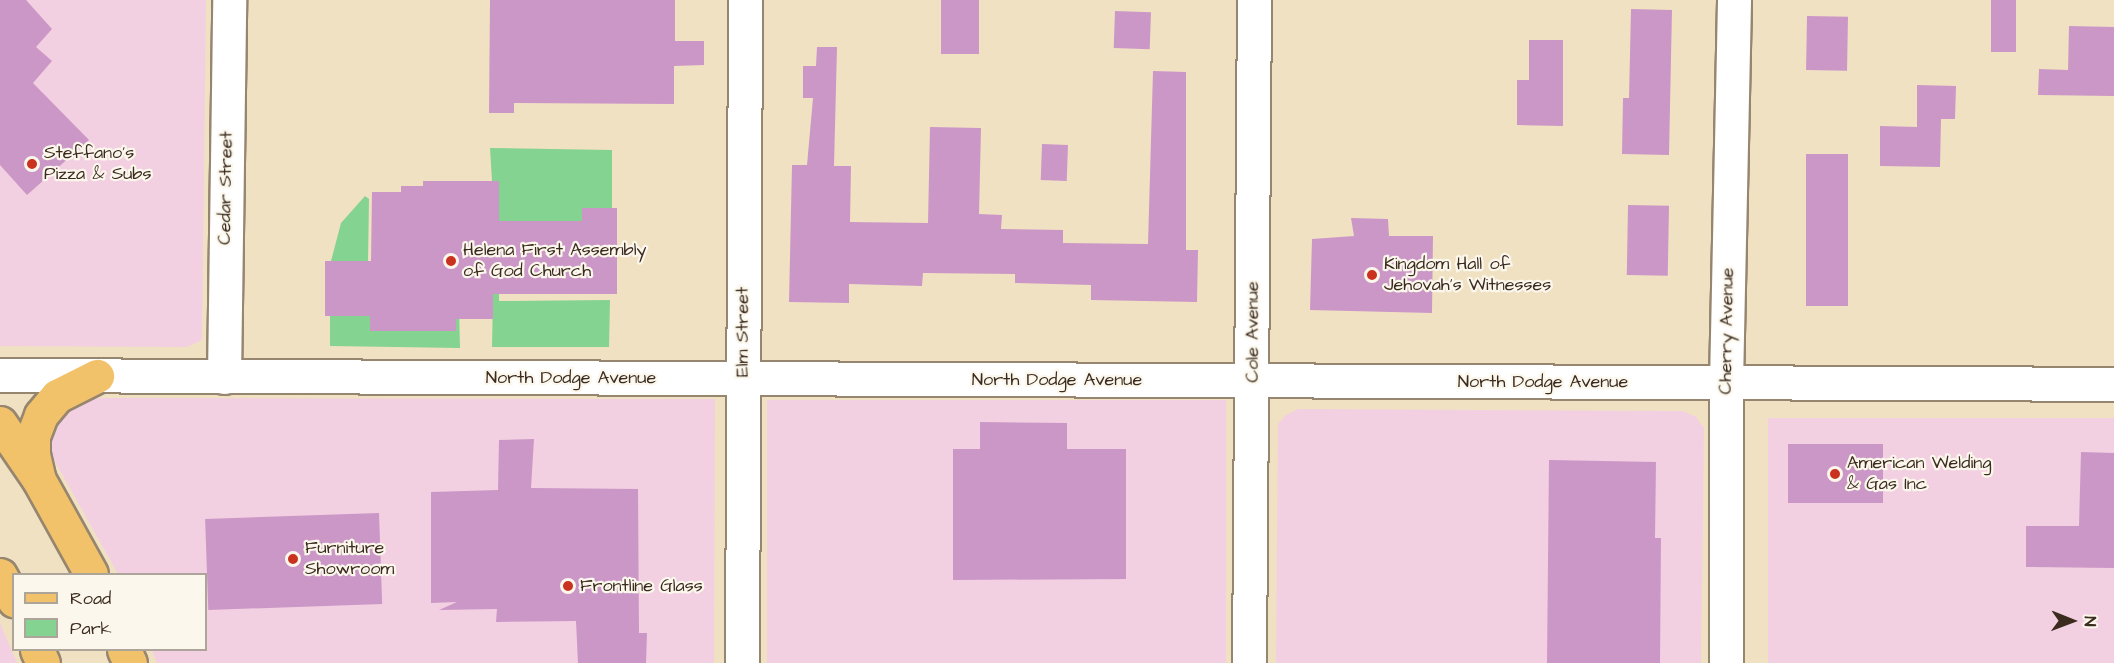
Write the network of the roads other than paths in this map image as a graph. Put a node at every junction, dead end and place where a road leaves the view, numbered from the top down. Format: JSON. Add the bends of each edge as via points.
{"nodes":[{"id":1,"x":229,"y":0,"type":"edge"},
{"id":2,"x":745,"y":0,"type":"edge"},
{"id":3,"x":1254,"y":0,"type":"edge"},
{"id":4,"x":1734,"y":0,"type":"edge"},
{"id":5,"x":0,"y":375,"type":"edge"},
{"id":6,"x":98,"y":376,"type":"junction"},
{"id":7,"x":224,"y":377,"type":"junction"},
{"id":8,"x":743,"y":379,"type":"junction"},
{"id":9,"x":1253,"y":381,"type":"junction"},
{"id":10,"x":1726,"y":383,"type":"junction"},
{"id":11,"x":2114,"y":384,"type":"edge"},
{"id":12,"x":0,"y":423,"type":"edge"},
{"id":13,"x":39,"y":480,"type":"junction"},
{"id":14,"x":90,"y":573,"type":"edge"},
{"id":15,"x":0,"y":575,"type":"edge"},
{"id":16,"x":12,"y":596,"type":"edge"},
{"id":17,"x":742,"y":663,"type":"edge"},
{"id":18,"x":1249,"y":663,"type":"edge"},
{"id":19,"x":1726,"y":663,"type":"edge"}],
"edges":[{"from":1,"to":7,"type":"street","name":"Cedar Street"},
{"from":2,"to":8,"type":"street","name":"Elm Street"},
{"from":3,"to":9,"type":"street","name":"Cole Avenue"},
{"from":4,"to":10,"type":"street","name":"Cherry Avenue"},
{"from":5,"to":6,"type":"street","name":"North Dodge Avenue"},
{"from":6,"to":7,"type":"street","name":"North Dodge Avenue"},
{"from":6,"to":13,"type":"main road","via":[[57,396],[40,415],[33,436]]},
{"from":7,"to":8,"type":"street","name":"North Dodge Avenue"},
{"from":8,"to":9,"type":"street","name":"North Dodge Avenue"},
{"from":8,"to":17,"type":"street","name":"Elm Street"},
{"from":9,"to":10,"type":"street","name":"North Dodge Avenue"},
{"from":9,"to":18,"type":"street","name":"Cole Avenue"},
{"from":10,"to":11,"type":"street","name":"North Dodge Avenue"},
{"from":10,"to":19,"type":"street","name":"Cherry Avenue"},
{"from":12,"to":13,"type":"main road"},
{"from":13,"to":14,"type":"main road"},
{"from":15,"to":16,"type":"main road"}]}
